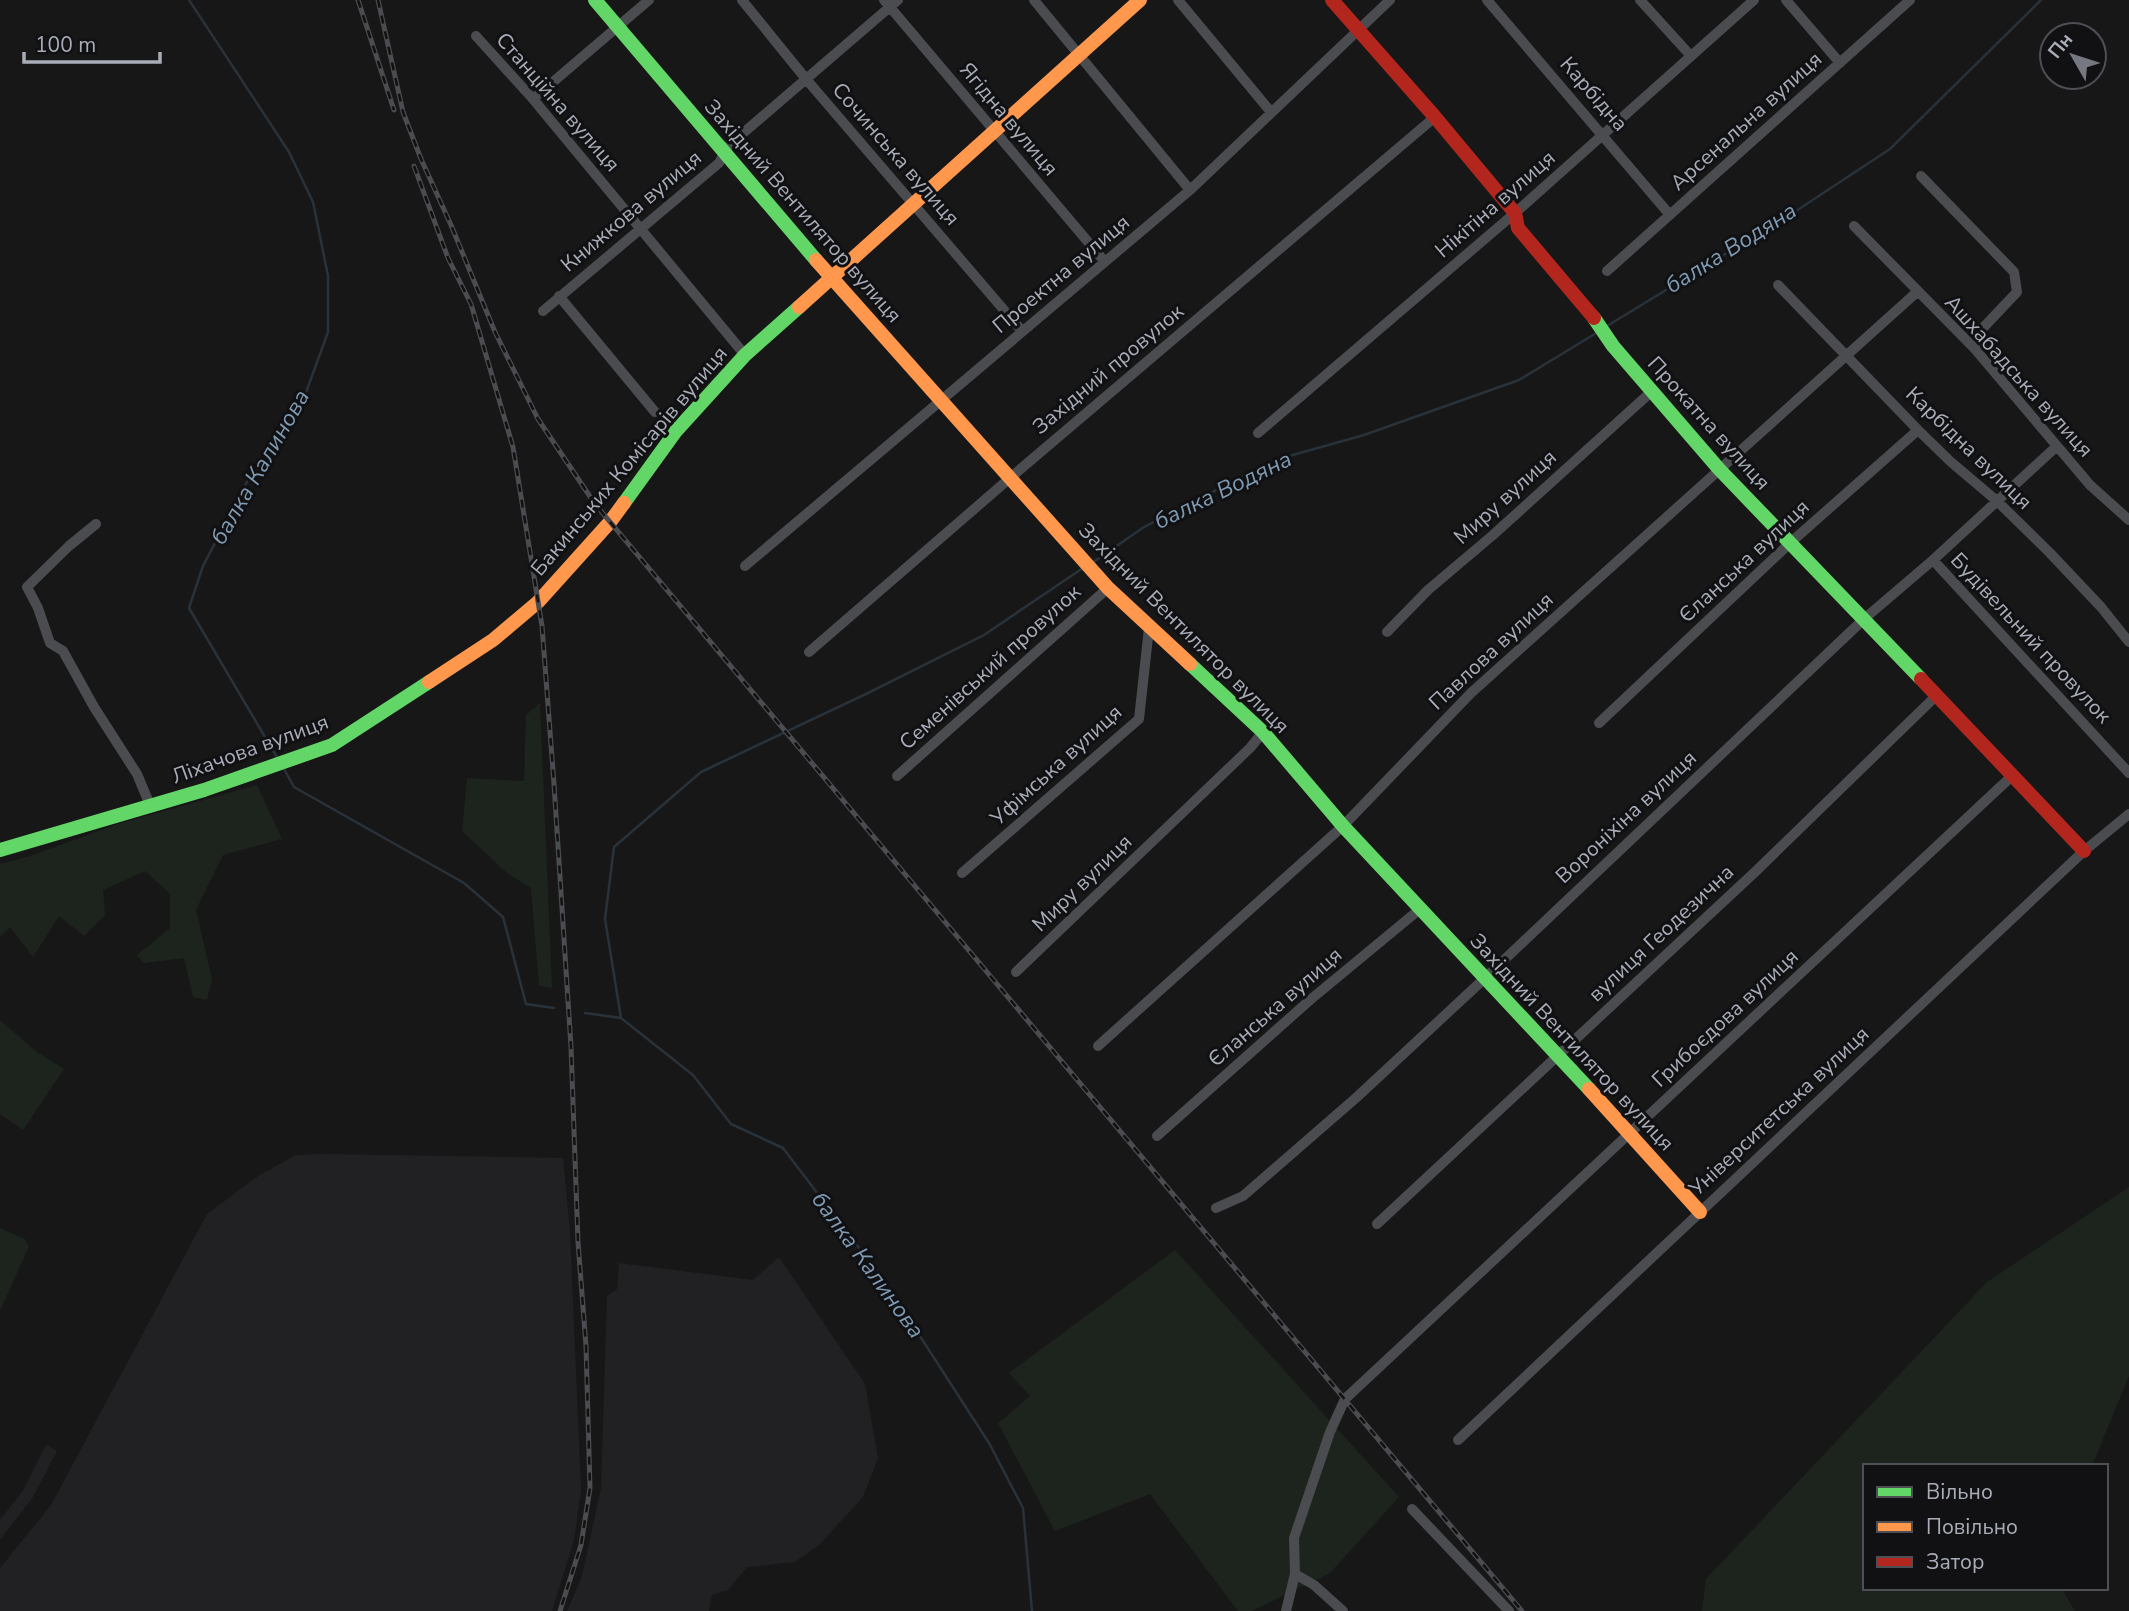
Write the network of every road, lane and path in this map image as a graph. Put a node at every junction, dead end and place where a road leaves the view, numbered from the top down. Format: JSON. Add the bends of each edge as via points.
{"nodes":[{"id":1,"x":595,"y":0,"type":"edge"},
{"id":2,"x":649,"y":0,"type":"edge"},
{"id":3,"x":741,"y":0,"type":"edge"},
{"id":4,"x":1034,"y":0,"type":"edge"},
{"id":5,"x":1140,"y":0,"type":"edge"},
{"id":6,"x":1178,"y":0,"type":"edge"},
{"id":7,"x":1332,"y":0,"type":"edge"},
{"id":8,"x":1390,"y":0,"type":"edge"},
{"id":9,"x":1487,"y":0,"type":"edge"},
{"id":10,"x":1640,"y":0,"type":"edge"},
{"id":11,"x":1754,"y":0,"type":"edge"},
{"id":12,"x":1786,"y":0,"type":"edge"},
{"id":13,"x":1910,"y":0,"type":"edge"},
{"id":14,"x":891,"y":2,"type":"edge"},
{"id":15,"x":617,"y":27,"type":"junction"},
{"id":16,"x":1358,"y":29,"type":"junction"},
{"id":17,"x":476,"y":36,"type":"dead end"},
{"id":18,"x":1079,"y":55,"type":"junction"},
{"id":19,"x":1691,"y":56,"type":"junction"},
{"id":20,"x":1840,"y":63,"type":"junction"},
{"id":21,"x":806,"y":79,"type":"junction"},
{"id":22,"x":533,"y":99,"type":"junction"},
{"id":23,"x":1271,"y":112,"type":"junction"},
{"id":24,"x":1435,"y":117,"type":"junction"},
{"id":25,"x":994,"y":131,"type":"junction"},
{"id":26,"x":1603,"y":134,"type":"junction"},
{"id":27,"x":724,"y":154,"type":"junction"},
{"id":28,"x":1921,"y":176,"type":"dead end"},
{"id":29,"x":1190,"y":190,"type":"junction"},
{"id":30,"x":914,"y":204,"type":"junction"},
{"id":31,"x":1515,"y":214,"type":"junction"},
{"id":32,"x":1670,"y":215,"type":"junction"},
{"id":33,"x":1854,"y":226,"type":"dead end"},
{"id":34,"x":640,"y":228,"type":"junction"},
{"id":35,"x":1105,"y":262,"type":"junction"},
{"id":36,"x":1607,"y":271,"type":"dead end"},
{"id":37,"x":831,"y":278,"type":"junction"},
{"id":38,"x":1779,"y":285,"type":"dead end"},
{"id":39,"x":1917,"y":292,"type":"junction"},
{"id":40,"x":559,"y":296,"type":"junction"},
{"id":41,"x":543,"y":311,"type":"dead end"},
{"id":42,"x":1022,"y":331,"type":"junction"},
{"id":43,"x":1975,"y":349,"type":"junction"},
{"id":44,"x":1846,"y":353,"type":"junction"},
{"id":45,"x":745,"y":355,"type":"junction"},
{"id":46,"x":1651,"y":392,"type":"junction"},
{"id":47,"x":941,"y":401,"type":"junction"},
{"id":48,"x":655,"y":412,"type":"dead end"},
{"id":49,"x":1919,"y":430,"type":"junction"},
{"id":50,"x":1258,"y":433,"type":"dead end"},
{"id":51,"x":2057,"y":446,"type":"junction"},
{"id":52,"x":1719,"y":469,"type":"junction"},
{"id":53,"x":1010,"y":478,"type":"junction"},
{"id":54,"x":1997,"y":501,"type":"junction"},
{"id":55,"x":2129,"y":520,"type":"edge"},
{"id":56,"x":96,"y":524,"type":"dead end"},
{"id":57,"x":1790,"y":542,"type":"junction"},
{"id":58,"x":1933,"y":560,"type":"junction"},
{"id":59,"x":746,"y":566,"type":"dead end"},
{"id":60,"x":1108,"y":588,"type":"junction"},
{"id":61,"x":1864,"y":620,"type":"junction"},
{"id":62,"x":1149,"y":628,"type":"junction"},
{"id":63,"x":1387,"y":632,"type":"dead end"},
{"id":64,"x":493,"y":640,"type":"joint"},
{"id":65,"x":2129,"y":642,"type":"edge"},
{"id":66,"x":808,"y":652,"type":"dead end"},
{"id":67,"x":1937,"y":695,"type":"junction"},
{"id":68,"x":1599,"y":723,"type":"dead end"},
{"id":69,"x":1263,"y":732,"type":"junction"},
{"id":70,"x":2129,"y":773,"type":"edge"},
{"id":71,"x":2013,"y":775,"type":"junction"},
{"id":72,"x":897,"y":776,"type":"dead end"},
{"id":73,"x":149,"y":805,"type":"junction"},
{"id":74,"x":2129,"y":814,"type":"edge"},
{"id":75,"x":1343,"y":826,"type":"junction"},
{"id":76,"x":0,"y":850,"type":"edge"},
{"id":77,"x":2084,"y":851,"type":"junction"},
{"id":78,"x":962,"y":873,"type":"dead end"},
{"id":79,"x":1420,"y":909,"type":"junction"},
{"id":80,"x":1016,"y":972,"type":"dead end"},
{"id":81,"x":1485,"y":978,"type":"junction"},
{"id":82,"x":1098,"y":1046,"type":"dead end"},
{"id":83,"x":1558,"y":1055,"type":"junction"},
{"id":84,"x":1630,"y":1134,"type":"junction"},
{"id":85,"x":1157,"y":1136,"type":"dead end"},
{"id":86,"x":1216,"y":1208,"type":"dead end"},
{"id":87,"x":1700,"y":1212,"type":"junction"},
{"id":88,"x":1377,"y":1224,"type":"dead end"},
{"id":89,"x":1458,"y":1440,"type":"dead end"},
{"id":90,"x":1412,"y":1509,"type":"dead end"},
{"id":91,"x":1295,"y":1574,"type":"junction"},
{"id":92,"x":1286,"y":1611,"type":"edge"},
{"id":93,"x":1343,"y":1611,"type":"edge"},
{"id":94,"x":1509,"y":1611,"type":"edge"}],
"edges":[{"from":1,"to":15,"type":"street","name":"Західний Вентилятор вулиця"},
{"from":2,"to":15,"type":"street"},
{"from":3,"to":21,"type":"street","name":"Сочинська вулиця"},
{"from":4,"to":18,"type":"street"},
{"from":5,"to":18,"type":"street","name":"Бакинських Комісарів вулиця"},
{"from":6,"to":23,"type":"street"},
{"from":7,"to":16,"type":"street","name":"Прокатна вулиця"},
{"from":8,"to":16,"type":"street","name":"Проектна вулиця"},
{"from":9,"to":26,"type":"street","name":"Карбідна"},
{"from":10,"to":19,"type":"street"},
{"from":11,"to":19,"type":"street","name":"Нікітіна вулиця"},
{"from":12,"to":20,"type":"street"},
{"from":13,"to":20,"type":"street","name":"Арсенальна вулиця"},
{"from":14,"to":21,"type":"street","name":"Книжкова вулиця"},
{"from":14,"to":25,"type":"street","name":"Ягідна вулиця"},
{"from":15,"to":22,"type":"street"},
{"from":15,"to":27,"type":"street","name":"Західний Вентилятор вулиця"},
{"from":16,"to":23,"type":"street","name":"Проектна вулиця"},
{"from":16,"to":24,"type":"street","name":"Прокатна вулиця"},
{"from":17,"to":22,"type":"street","name":"Станційна вулиця"},
{"from":18,"to":25,"type":"street","name":"Бакинських Комісарів вулиця"},
{"from":18,"to":29,"type":"street"},
{"from":19,"to":26,"type":"street","name":"Нікітіна вулиця"},
{"from":20,"to":32,"type":"street","name":"Арсенальна вулиця"},
{"from":21,"to":27,"type":"street","name":"Книжкова вулиця"},
{"from":21,"to":30,"type":"street","name":"Сочинська вулиця"},
{"from":22,"to":34,"type":"street","name":"Станційна вулиця"},
{"from":23,"to":29,"type":"street","name":"Проектна вулиця"},
{"from":24,"to":31,"type":"street","name":"Прокатна вулиця"},
{"from":24,"to":53,"type":"street","name":"Західний провулок"},
{"from":25,"to":30,"type":"street","name":"Бакинських Комісарів вулиця"},
{"from":25,"to":35,"type":"street","name":"Ягідна вулиця"},
{"from":26,"to":31,"type":"street","name":"Нікітіна вулиця"},
{"from":26,"to":32,"type":"street","name":"Карбідна"},
{"from":27,"to":34,"type":"street","name":"Книжкова вулиця"},
{"from":27,"to":37,"type":"street","name":"Західний Вентилятор вулиця"},
{"from":28,"to":43,"type":"street","via":[[2014,272],[2017,292],[1982,329]]},
{"from":29,"to":35,"type":"street","name":"Проектна вулиця"},
{"from":30,"to":37,"type":"street","name":"Бакинських Комісарів вулиця"},
{"from":30,"to":42,"type":"street","name":"Сочинська вулиця"},
{"from":31,"to":46,"type":"street","name":"Прокатна вулиця","via":[[1518,228]]},
{"from":31,"to":50,"type":"street","name":"Нікітіна вулиця"},
{"from":32,"to":36,"type":"street","name":"Арсенальна вулиця"},
{"from":33,"to":39,"type":"street","name":"Ашхабадська вулиця"},
{"from":34,"to":40,"type":"street","name":"Книжкова вулиця"},
{"from":34,"to":45,"type":"street","name":"Станційна вулиця"},
{"from":35,"to":42,"type":"street","name":"Проектна вулиця"},
{"from":37,"to":45,"type":"street","name":"Бакинських Комісарів вулиця"},
{"from":37,"to":47,"type":"street","name":"Західний Вентилятор вулиця"},
{"from":38,"to":44,"type":"street","name":"Карбідна вулиця"},
{"from":39,"to":43,"type":"street","name":"Ашхабадська вулиця"},
{"from":39,"to":44,"type":"street","name":"Павлова вулиця"},
{"from":40,"to":41,"type":"street","name":"Книжкова вулиця"},
{"from":40,"to":48,"type":"street"},
{"from":42,"to":47,"type":"street","name":"Проектна вулиця"},
{"from":43,"to":51,"type":"street","name":"Ашхабадська вулиця"},
{"from":44,"to":49,"type":"street","name":"Карбідна вулиця"},
{"from":44,"to":52,"type":"street","name":"Павлова вулиця"},
{"from":45,"to":64,"type":"street","name":"Бакинських Комісарів вулиця","via":[[676,431],[610,522],[538,602]]},
{"from":46,"to":52,"type":"street","name":"Прокатна вулиця"},
{"from":46,"to":63,"type":"street","name":"Миру вулиця"},
{"from":47,"to":53,"type":"street","name":"Західний Вентилятор вулиця"},
{"from":47,"to":59,"type":"street","name":"Проектна вулиця"},
{"from":49,"to":54,"type":"street","name":"Карбідна вулиця"},
{"from":49,"to":57,"type":"street","name":"Єланська вулиця"},
{"from":51,"to":54,"type":"street","name":"Вороніхіна вулиця"},
{"from":51,"to":55,"type":"street","name":"Ашхабадська вулиця","via":[[2090,485]]},
{"from":52,"to":57,"type":"street","name":"Прокатна вулиця"},
{"from":52,"to":75,"type":"street","name":"Павлова вулиця","via":[[1471,693]]},
{"from":53,"to":60,"type":"street","name":"Західний Вентилятор вулиця"},
{"from":53,"to":66,"type":"street","name":"Західний провулок"},
{"from":54,"to":58,"type":"street","name":"Вороніхіна вулиця"},
{"from":54,"to":65,"type":"street","name":"Карбідна вулиця"},
{"from":56,"to":73,"type":"street","via":[[27,587],[50,643],[63,651],[137,774]]},
{"from":57,"to":61,"type":"street","name":"Прокатна вулиця"},
{"from":57,"to":68,"type":"street","name":"Єланська вулиця"},
{"from":58,"to":61,"type":"street","name":"Вороніхіна вулиця"},
{"from":58,"to":70,"type":"street","name":"Будівельний провулок"},
{"from":60,"to":62,"type":"street","name":"Західний Вентилятор вулиця"},
{"from":60,"to":72,"type":"street","name":"Семенівський провулок"},
{"from":61,"to":67,"type":"street","name":"Прокатна вулиця"},
{"from":61,"to":81,"type":"street","name":"Вороніхіна вулиця"},
{"from":62,"to":69,"type":"street","name":"Західний Вентилятор вулиця"},
{"from":62,"to":78,"type":"street","name":"Уфімська вулиця","via":[[1139,719]]},
{"from":64,"to":73,"type":"street","name":"Ліхачова вулиця","via":[[332,745]]},
{"from":67,"to":71,"type":"street","name":"Прокатна вулиця"},
{"from":67,"to":83,"type":"street","name":"вулиця Геодезична"},
{"from":69,"to":75,"type":"street","name":"Західний Вентилятор вулиця"},
{"from":69,"to":80,"type":"street","name":"Миру вулиця"},
{"from":71,"to":77,"type":"street","name":"Прокатна вулиця"},
{"from":71,"to":84,"type":"street","name":"Грибоєдова вулиця"},
{"from":73,"to":76,"type":"street","name":"Ліхачова вулиця"},
{"from":74,"to":77,"type":"street","name":"Університетська вулиця"},
{"from":75,"to":79,"type":"street","name":"Західний Вентилятор вулиця"},
{"from":75,"to":82,"type":"street","name":"Павлова вулиця"},
{"from":77,"to":87,"type":"street","name":"Університетська вулиця"},
{"from":79,"to":81,"type":"street","name":"Західний Вентилятор вулиця"},
{"from":79,"to":85,"type":"street","name":"Єланська вулиця"},
{"from":81,"to":83,"type":"street","name":"Західний Вентилятор вулиця"},
{"from":81,"to":86,"type":"street","name":"Вороніхіна вулиця","via":[[1243,1196]]},
{"from":83,"to":84,"type":"street","name":"Західний Вентилятор вулиця"},
{"from":83,"to":88,"type":"street","name":"вулиця Геодезична"},
{"from":84,"to":87,"type":"street","name":"Західний Вентилятор вулиця"},
{"from":84,"to":91,"type":"street","name":"Грибоєдова вулиця","via":[[1345,1399],[1294,1538]]},
{"from":87,"to":89,"type":"street","name":"Університетська вулиця"},
{"from":90,"to":94,"type":"street"},
{"from":91,"to":92,"type":"street","name":"Грибоєдова вулиця"},
{"from":91,"to":93,"type":"street"}]}
